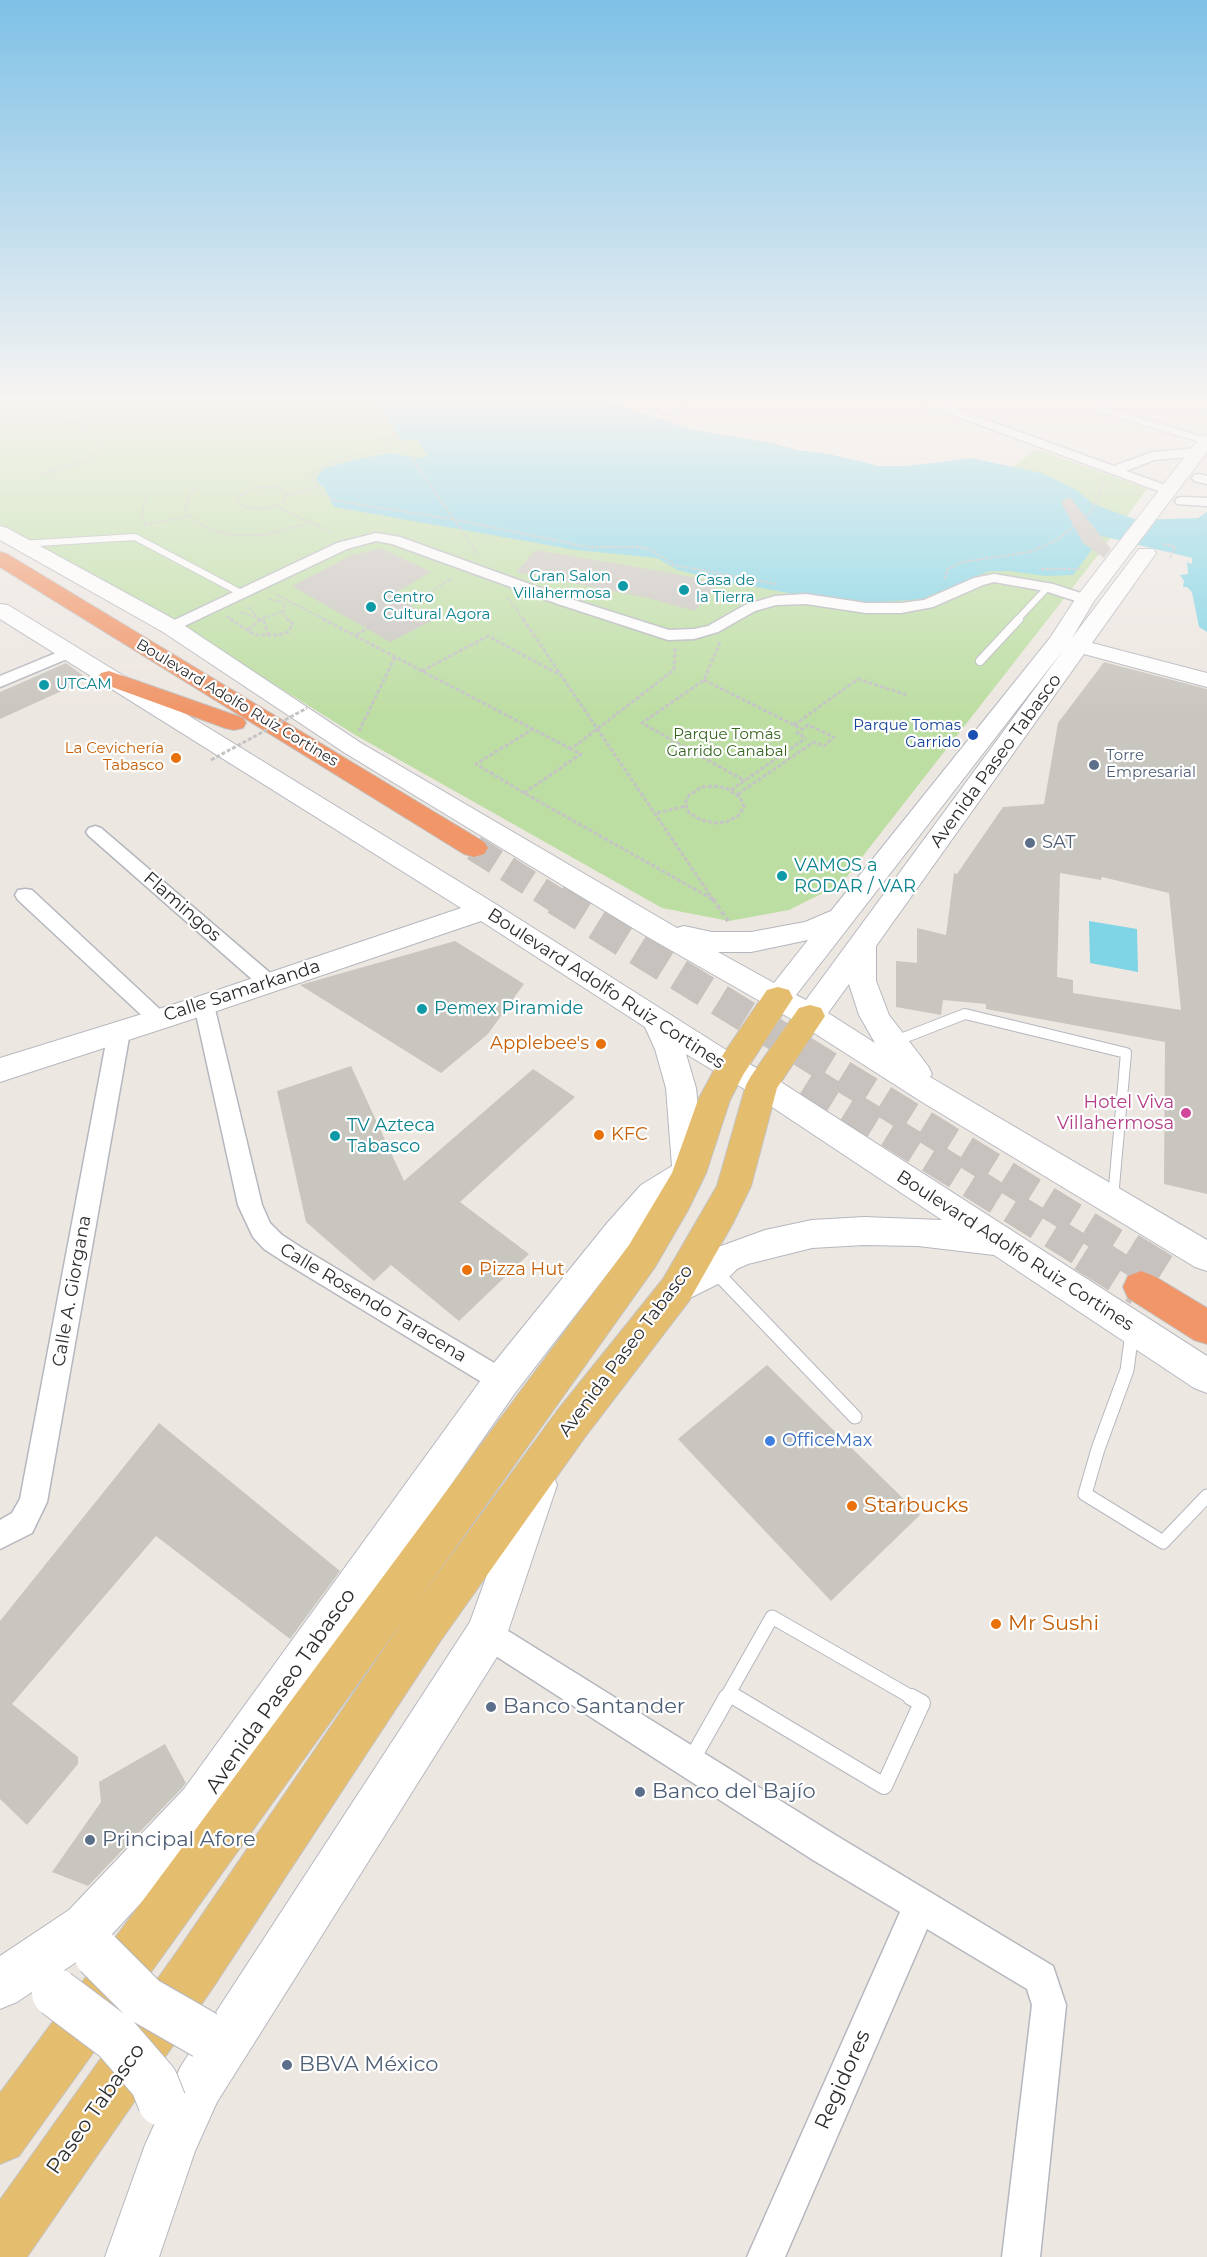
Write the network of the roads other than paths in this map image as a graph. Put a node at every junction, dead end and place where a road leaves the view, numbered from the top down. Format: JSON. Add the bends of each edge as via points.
{"nodes":[{"id":1,"x":1170,"y":502,"type":"edge"},
{"id":2,"x":1173,"y":502,"type":"edge"},
{"id":3,"x":5,"y":555,"type":"edge"},
{"id":4,"x":1048,"y":587,"type":"junction"},
{"id":5,"x":245,"y":599,"type":"junction"},
{"id":6,"x":1085,"y":599,"type":"junction"},
{"id":7,"x":0,"y":610,"type":"edge"},
{"id":8,"x":171,"y":627,"type":"junction"},
{"id":9,"x":1069,"y":644,"type":"junction"},
{"id":10,"x":68,"y":653,"type":"junction"},
{"id":11,"x":980,"y":661,"type":"dead end"},
{"id":12,"x":109,"y":678,"type":"junction"},
{"id":13,"x":1207,"y":680,"type":"edge"},
{"id":14,"x":0,"y":682,"type":"edge"},
{"id":15,"x":234,"y":723,"type":"junction"},
{"id":16,"x":95,"y":832,"type":"dead end"},
{"id":17,"x":474,"y":848,"type":"tunnel mouth"},
{"id":18,"x":455,"y":862,"type":"tunnel mouth"},
{"id":19,"x":26,"y":895,"type":"dead end"},
{"id":20,"x":484,"y":910,"type":"junction"},
{"id":21,"x":841,"y":918,"type":"junction"},
{"id":22,"x":656,"y":929,"type":"junction"},
{"id":23,"x":862,"y":944,"type":"junction"},
{"id":24,"x":269,"y":983,"type":"junction"},
{"id":25,"x":204,"y":1005,"type":"junction"},
{"id":26,"x":794,"y":1007,"type":"junction"},
{"id":27,"x":158,"y":1019,"type":"junction"},
{"id":28,"x":658,"y":1023,"type":"junction"},
{"id":29,"x":119,"y":1032,"type":"junction"},
{"id":30,"x":891,"y":1043,"type":"junction"},
{"id":31,"x":0,"y":1070,"type":"edge"},
{"id":32,"x":747,"y":1077,"type":"junction"},
{"id":33,"x":933,"y":1094,"type":"junction"},
{"id":34,"x":689,"y":1173,"type":"junction"},
{"id":35,"x":1113,"y":1202,"type":"junction"},
{"id":36,"x":1009,"y":1247,"type":"junction"},
{"id":37,"x":711,"y":1254,"type":"junction"},
{"id":38,"x":1207,"y":1257,"type":"edge"},
{"id":39,"x":1207,"y":1301,"type":"edge"},
{"id":40,"x":1207,"y":1328,"type":"edge"},
{"id":41,"x":1133,"y":1329,"type":"junction"},
{"id":42,"x":1207,"y":1376,"type":"edge"},
{"id":43,"x":502,"y":1381,"type":"junction"},
{"id":44,"x":855,"y":1417,"type":"dead end"},
{"id":45,"x":550,"y":1454,"type":"junction"},
{"id":46,"x":1207,"y":1496,"type":"edge"},
{"id":47,"x":0,"y":1535,"type":"edge"},
{"id":48,"x":488,"y":1634,"type":"junction"},
{"id":49,"x":729,"y":1694,"type":"junction"},
{"id":50,"x":690,"y":1762,"type":"junction"},
{"id":51,"x":921,"y":1904,"type":"junction"},
{"id":52,"x":92,"y":1940,"type":"junction"},
{"id":53,"x":194,"y":1971,"type":"joint"},
{"id":54,"x":18,"y":1984,"type":"edge"},
{"id":55,"x":216,"y":2036,"type":"junction"},
{"id":56,"x":166,"y":2124,"type":"junction"},
{"id":57,"x":0,"y":2137,"type":"edge"},
{"id":58,"x":0,"y":2248,"type":"edge"},
{"id":59,"x":132,"y":2257,"type":"edge"},
{"id":60,"x":765,"y":2257,"type":"edge"},
{"id":61,"x":1021,"y":2257,"type":"edge"}],
"edges":[{"from":1,"to":6,"type":"main road","name":"Avenida Paseo Tabasco"},
{"from":2,"to":9,"type":"main road","name":"Avenida Paseo Tabasco","via":[[1154,542]]},
{"from":3,"to":5,"type":"lane","via":[[135,537]]},
{"from":3,"to":8,"type":"main road"},
{"from":3,"to":15,"type":"highway","name":"Boulevard Adolfo Ruíz Cortines"},
{"from":3,"to":17,"type":"highway","name":"Boulevard Adolfo Ruíz Cortines"},
{"from":4,"to":5,"type":"street","via":[[994,578],[918,606],[884,609],[794,599],[758,605],[713,629],[675,635],[636,626],[389,539],[369,538],[352,543]]},
{"from":4,"to":6,"type":"street"},
{"from":4,"to":11,"type":"lane"},
{"from":5,"to":8,"type":"street"},
{"from":6,"to":9,"type":"main road","name":"Avenida Paseo Tabasco"},
{"from":7,"to":10,"type":"main road","name":"Boulevard Adolfo Ruiz Cortines"},
{"from":8,"to":22,"type":"main road","via":[[353,748]]},
{"from":9,"to":13,"type":"main road"},
{"from":9,"to":21,"type":"main road","name":"Avenida Paseo Tabasco"},
{"from":9,"to":23,"type":"main road","name":"Avenida Paseo Tabasco"},
{"from":10,"to":12,"type":"main road","name":"Boulevard Adolfo Ruiz Cortines"},
{"from":10,"to":14,"type":"street"},
{"from":12,"to":15,"type":"highway"},
{"from":12,"to":20,"type":"main road","name":"Boulevard Adolfo Ruiz Cortines"},
{"from":15,"to":18,"type":"highway","name":"Boulevard Adolfo Ruíz Cortines"},
{"from":16,"to":24,"type":"street","name":"Flamingos"},
{"from":19,"to":27,"type":"street"},
{"from":20,"to":24,"type":"main road","name":"Calle Samarkanda"},
{"from":20,"to":28,"type":"main road","name":"Boulevard Adolfo Ruiz Cortines"},
{"from":21,"to":22,"type":"main road","via":[[811,930],[733,943]]},
{"from":21,"to":26,"type":"main road","name":"Avenida Paseo Tabasco"},
{"from":22,"to":26,"type":"main road"},
{"from":23,"to":26,"type":"main road","name":"Avenida Paseo Tabasco"},
{"from":23,"to":30,"type":"main road","via":[[861,970],[867,997]]},
{"from":24,"to":25,"type":"main road","name":"Calle Samarkanda"},
{"from":25,"to":27,"type":"main road","name":"Calle Samarkanda"},
{"from":25,"to":43,"type":"street","name":"Calle Rosendo Taracena","via":[[252,1215],[261,1230],[273,1242]]},
{"from":26,"to":32,"type":"main road","name":"Avenida Paseo Tabasco"},
{"from":26,"to":33,"type":"main road"},
{"from":27,"to":29,"type":"main road","name":"Calle Samarkanda"},
{"from":28,"to":32,"type":"main road","name":"Boulevard Adolfo Ruiz Cortines"},
{"from":28,"to":34,"type":"main road","via":[[681,1088]]},
{"from":29,"to":31,"type":"main road","name":"Calle Samarkanda"},
{"from":29,"to":47,"type":"street","name":"Calle A. Giorgana","via":[[33,1502],[22,1523]]},
{"from":30,"to":33,"type":"main road"},
{"from":30,"to":35,"type":"lane","via":[[964,1014],[1126,1053]]},
{"from":32,"to":34,"type":"main road","name":"Avenida Paseo Tabasco","via":[[714,1100]]},
{"from":32,"to":36,"type":"main road","name":"Boulevard Adolfo Ruiz Cortines"},
{"from":32,"to":37,"type":"main road","name":"Avenida Paseo Tabasco","via":[[734,1186]]},
{"from":33,"to":35,"type":"main road"},
{"from":34,"to":43,"type":"main road","name":"Avenida Paseo Tabasco","via":[[653,1195]]},
{"from":34,"to":57,"type":"main road","name":"Avenida Paseo Tabasco","via":[[642,1256]]},
{"from":35,"to":38,"type":"main road"},
{"from":36,"to":37,"type":"main road","via":[[939,1233],[837,1232],[765,1244],[725,1259]]},
{"from":36,"to":41,"type":"main road","name":"Boulevard Adolfo Ruiz Cortines"},
{"from":37,"to":44,"type":"lane"},
{"from":37,"to":45,"type":"main road","name":"Avenida Paseo Tabasco","via":[[676,1290]]},
{"from":39,"to":40,"type":"highway","via":[[1156,1283]]},
{"from":41,"to":42,"type":"main road","name":"Boulevard Adolfo Ruiz Cortines"},
{"from":41,"to":46,"type":"lane","via":[[1127,1370],[1085,1494],[1163,1542]]},
{"from":43,"to":52,"type":"main road","name":"Avenida Paseo Tabasco","via":[[200,1805]]},
{"from":45,"to":48,"type":"main road","name":"Avenida Paseo Tabasco"},
{"from":45,"to":53,"type":"main road","name":"Avenida Paseo Tabasco","via":[[426,1625]]},
{"from":48,"to":50,"type":"street"},
{"from":48,"to":55,"type":"main road","name":"Avenida Paseo Tabasco"},
{"from":49,"to":49,"type":"lane","via":[[772,1617],[922,1703],[884,1786]]},
{"from":49,"to":50,"type":"lane"},
{"from":50,"to":51,"type":"street"},
{"from":51,"to":60,"type":"street","name":"Regidores"},
{"from":51,"to":61,"type":"street","via":[[1041,1978],[1049,2005]]},
{"from":52,"to":54,"type":"main road","name":"Avenida Paseo Tabasco"},
{"from":52,"to":55,"type":"main road","bridge":true,"via":[[144,2000]]},
{"from":53,"to":58,"type":"main road","name":"Paseo Tabasco"},
{"from":54,"to":56,"type":"main road","bridge":true,"via":[[116,2038],[154,2082]]},
{"from":55,"to":56,"type":"main road","name":"Avenida Paseo Tabasco","via":[[199,2084]]},
{"from":56,"to":59,"type":"main road","name":"Avenida Paseo Tabasco"}]}
